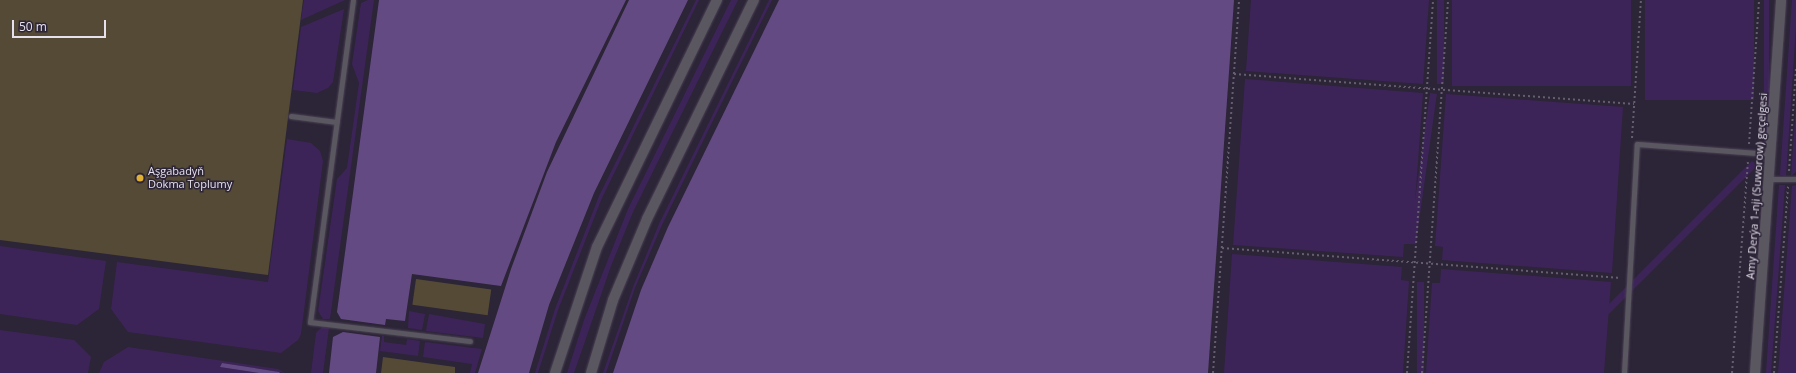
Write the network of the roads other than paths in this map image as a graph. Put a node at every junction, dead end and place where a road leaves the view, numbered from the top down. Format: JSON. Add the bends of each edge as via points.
{"nodes":[{"id":1,"x":353,"y":0,"type":"edge"},
{"id":2,"x":717,"y":0,"type":"edge"},
{"id":3,"x":754,"y":0,"type":"edge"},
{"id":4,"x":1782,"y":0,"type":"edge"},
{"id":5,"x":291,"y":116,"type":"dead end"},
{"id":6,"x":337,"y":122,"type":"junction"},
{"id":7,"x":1771,"y":154,"type":"junction"},
{"id":8,"x":1769,"y":179,"type":"junction"},
{"id":9,"x":1796,"y":180,"type":"edge"},
{"id":10,"x":470,"y":341,"type":"dead end"},
{"id":11,"x":555,"y":373,"type":"edge"},
{"id":12,"x":591,"y":373,"type":"edge"},
{"id":13,"x":1624,"y":373,"type":"edge"},
{"id":14,"x":1755,"y":373,"type":"edge"}],
"edges":[{"from":1,"to":6,"type":"lane"},
{"from":2,"to":11,"type":"street","via":[[597,247]]},
{"from":3,"to":12,"type":"street","via":[[647,219],[613,300]]},
{"from":4,"to":7,"type":"street","name":"Amy Derýa 1-nji (Suworow) geçelgesi"},
{"from":5,"to":6,"type":"lane"},
{"from":6,"to":10,"type":"lane","via":[[310,322]]},
{"from":7,"to":8,"type":"street","name":"Amy Derýa 1-nji (Suworow) geçelgesi"},
{"from":7,"to":13,"type":"lane","via":[[1637,144]]},
{"from":8,"to":9,"type":"lane"},
{"from":8,"to":14,"type":"street","name":"Amy Derýa 1-nji (Suworow) geçelgesi"}]}
